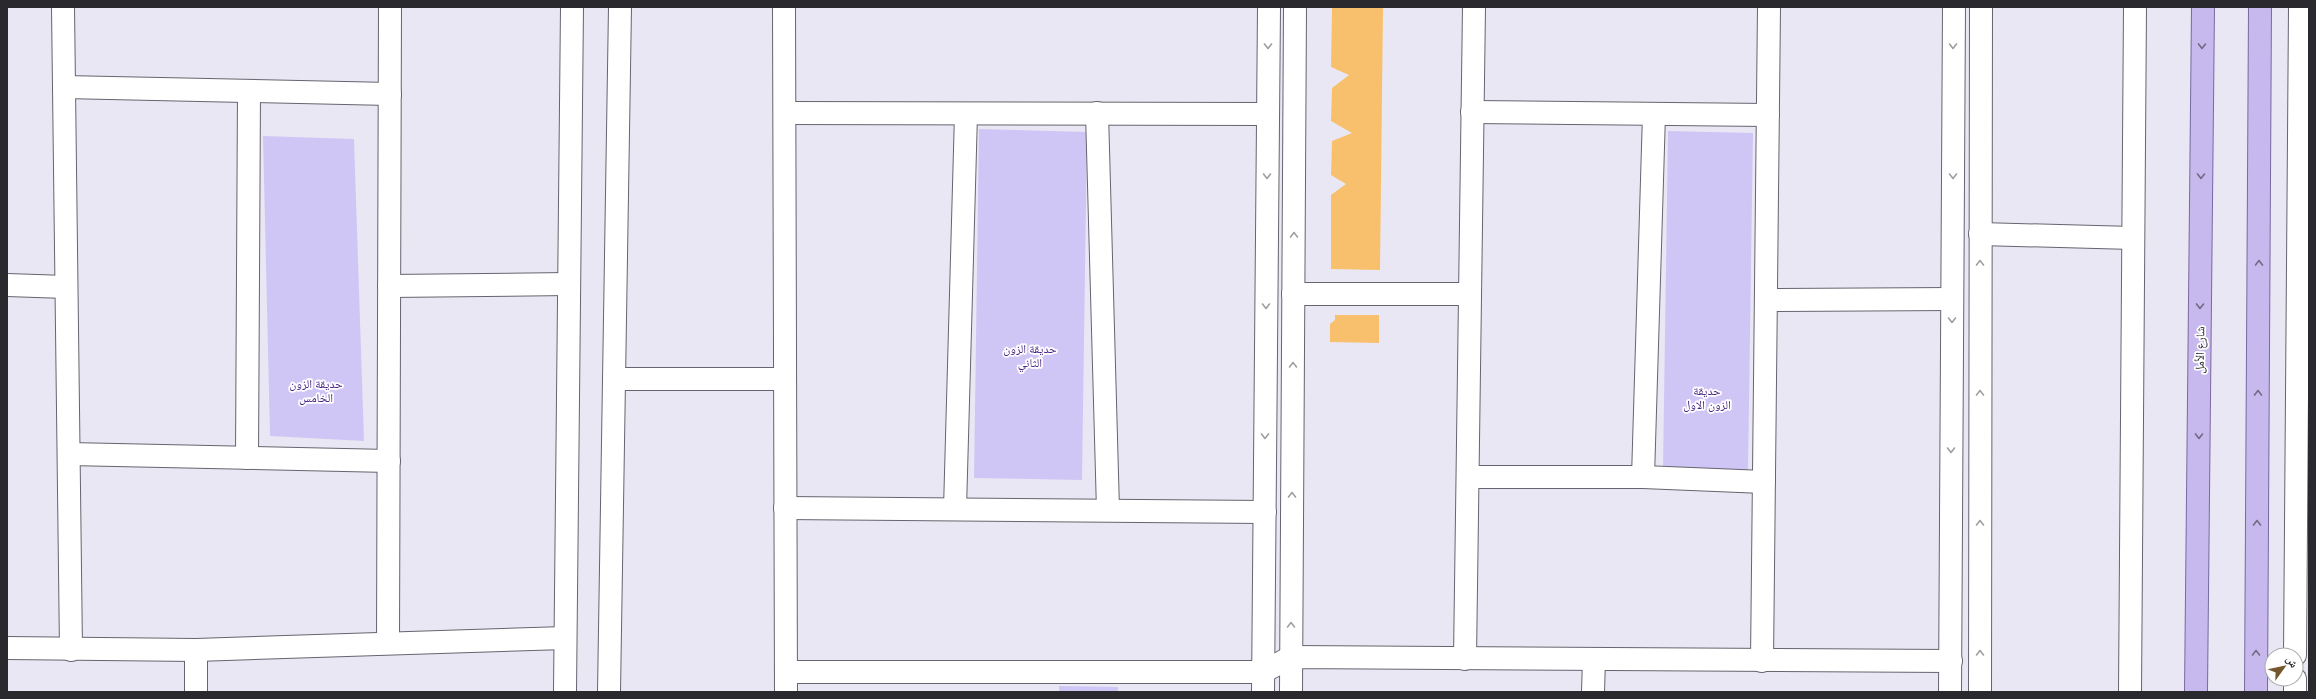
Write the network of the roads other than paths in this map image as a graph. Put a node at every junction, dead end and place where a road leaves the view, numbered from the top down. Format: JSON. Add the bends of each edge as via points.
{"nodes":[{"id":1,"x":63,"y":7,"type":"edge"},
{"id":2,"x":390,"y":7,"type":"edge"},
{"id":3,"x":572,"y":7,"type":"edge"},
{"id":4,"x":620,"y":7,"type":"edge"},
{"id":5,"x":784,"y":7,"type":"edge"},
{"id":6,"x":1269,"y":7,"type":"edge"},
{"id":7,"x":1295,"y":7,"type":"edge"},
{"id":8,"x":1474,"y":7,"type":"edge"},
{"id":9,"x":1769,"y":7,"type":"edge"},
{"id":10,"x":1954,"y":7,"type":"edge"},
{"id":11,"x":1980,"y":7,"type":"edge"},
{"id":12,"x":2135,"y":7,"type":"edge"},
{"id":13,"x":2203,"y":7,"type":"edge"},
{"id":14,"x":2260,"y":7,"type":"edge"},
{"id":15,"x":2300,"y":7,"type":"edge"},
{"id":16,"x":2304,"y":52,"type":"edge"},
{"id":17,"x":64,"y":87,"type":"junction"},
{"id":18,"x":249,"y":91,"type":"junction"},
{"id":19,"x":390,"y":94,"type":"junction"},
{"id":20,"x":1472,"y":112,"type":"junction"},
{"id":21,"x":785,"y":113,"type":"junction"},
{"id":22,"x":1097,"y":113,"type":"junction"},
{"id":23,"x":966,"y":114,"type":"junction"},
{"id":24,"x":1268,"y":114,"type":"junction"},
{"id":25,"x":1654,"y":114,"type":"junction"},
{"id":26,"x":1768,"y":115,"type":"junction"},
{"id":27,"x":2304,"y":186,"type":"edge"},
{"id":28,"x":1980,"y":234,"type":"junction"},
{"id":29,"x":2133,"y":238,"type":"junction"},
{"id":30,"x":569,"y":284,"type":"junction"},
{"id":31,"x":7,"y":285,"type":"edge"},
{"id":32,"x":389,"y":286,"type":"junction"},
{"id":33,"x":66,"y":287,"type":"junction"},
{"id":34,"x":1294,"y":294,"type":"junction"},
{"id":35,"x":1470,"y":294,"type":"junction"},
{"id":36,"x":1952,"y":299,"type":"junction"},
{"id":37,"x":1766,"y":300,"type":"junction"},
{"id":38,"x":614,"y":379,"type":"junction"},
{"id":39,"x":785,"y":379,"type":"junction"},
{"id":40,"x":2303,"y":414,"type":"edge"},
{"id":41,"x":69,"y":454,"type":"junction"},
{"id":42,"x":247,"y":458,"type":"junction"},
{"id":43,"x":389,"y":461,"type":"junction"},
{"id":44,"x":1468,"y":477,"type":"junction"},
{"id":45,"x":1643,"y":477,"type":"junction"},
{"id":46,"x":1764,"y":482,"type":"junction"},
{"id":47,"x":785,"y":508,"type":"junction"},
{"id":48,"x":955,"y":509,"type":"junction"},
{"id":49,"x":1108,"y":510,"type":"junction"},
{"id":50,"x":1265,"y":512,"type":"junction"},
{"id":51,"x":2303,"y":551,"type":"edge"},
{"id":52,"x":565,"y":638,"type":"junction"},
{"id":53,"x":388,"y":643,"type":"junction"},
{"id":54,"x":2296,"y":647,"type":"edge"},
{"id":55,"x":7,"y":648,"type":"edge"},
{"id":56,"x":71,"y":650,"type":"junction"},
{"id":57,"x":196,"y":650,"type":"junction"},
{"id":58,"x":1291,"y":657,"type":"junction"},
{"id":59,"x":1466,"y":659,"type":"junction"},
{"id":60,"x":1594,"y":659,"type":"junction"},
{"id":61,"x":1762,"y":661,"type":"junction"},
{"id":62,"x":1950,"y":661,"type":"junction"},
{"id":63,"x":786,"y":682,"type":"edge"},
{"id":64,"x":1263,"y":682,"type":"edge"},
{"id":65,"x":196,"y":692,"type":"edge"},
{"id":66,"x":565,"y":692,"type":"edge"},
{"id":67,"x":609,"y":692,"type":"edge"},
{"id":68,"x":1291,"y":692,"type":"edge"},
{"id":69,"x":1593,"y":692,"type":"edge"},
{"id":70,"x":1950,"y":692,"type":"edge"},
{"id":71,"x":1980,"y":692,"type":"edge"},
{"id":72,"x":2130,"y":692,"type":"edge"},
{"id":73,"x":2196,"y":692,"type":"edge"},
{"id":74,"x":2256,"y":692,"type":"edge"}],
"edges":[{"from":1,"to":17,"type":"street"},
{"from":2,"to":19,"type":"street"},
{"from":3,"to":30,"type":"street"},
{"from":4,"to":38,"type":"street"},
{"from":5,"to":21,"type":"street"},
{"from":6,"to":24,"type":"street","one_way":true},
{"from":34,"to":7,"type":"street","one_way":true},
{"from":8,"to":20,"type":"street"},
{"from":9,"to":26,"type":"street"},
{"from":10,"to":36,"type":"street","one_way":true},
{"from":11,"to":28,"type":"street"},
{"from":12,"to":29,"type":"street"},
{"from":13,"to":73,"type":"main road","name":"شارع الأمل","one_way":true},
{"from":74,"to":14,"type":"main road","one_way":true},
{"from":15,"to":16,"type":"street"},
{"from":16,"to":27,"type":"street"},
{"from":17,"to":18,"type":"street"},
{"from":17,"to":33,"type":"street"},
{"from":18,"to":19,"type":"street"},
{"from":18,"to":42,"type":"street"},
{"from":19,"to":32,"type":"street"},
{"from":20,"to":25,"type":"street"},
{"from":20,"to":35,"type":"street"},
{"from":21,"to":23,"type":"street"},
{"from":21,"to":39,"type":"street"},
{"from":22,"to":23,"type":"street"},
{"from":22,"to":24,"type":"street"},
{"from":22,"to":49,"type":"street"},
{"from":23,"to":48,"type":"street"},
{"from":24,"to":50,"type":"street","one_way":true},
{"from":25,"to":26,"type":"street"},
{"from":25,"to":45,"type":"street"},
{"from":26,"to":37,"type":"street"},
{"from":27,"to":40,"type":"street"},
{"from":28,"to":29,"type":"street"},
{"from":71,"to":28,"type":"street","one_way":true},
{"from":29,"to":72,"type":"street"},
{"from":30,"to":32,"type":"street"},
{"from":30,"to":52,"type":"street"},
{"from":31,"to":33,"type":"street"},
{"from":32,"to":43,"type":"street"},
{"from":33,"to":41,"type":"street"},
{"from":34,"to":35,"type":"street"},
{"from":58,"to":34,"type":"street","one_way":true},
{"from":35,"to":44,"type":"street"},
{"from":36,"to":37,"type":"street"},
{"from":36,"to":62,"type":"street","one_way":true},
{"from":37,"to":46,"type":"street"},
{"from":38,"to":39,"type":"street"},
{"from":38,"to":67,"type":"street"},
{"from":39,"to":47,"type":"street"},
{"from":40,"to":51,"type":"street"},
{"from":41,"to":42,"type":"street"},
{"from":41,"to":56,"type":"street"},
{"from":42,"to":43,"type":"street"},
{"from":43,"to":53,"type":"street"},
{"from":44,"to":45,"type":"street"},
{"from":44,"to":59,"type":"street"},
{"from":45,"to":46,"type":"street"},
{"from":46,"to":61,"type":"street"},
{"from":47,"to":48,"type":"street"},
{"from":47,"to":63,"type":"street"},
{"from":48,"to":49,"type":"street"},
{"from":49,"to":50,"type":"street"},
{"from":50,"to":64,"type":"street"},
{"from":51,"to":54,"type":"street"},
{"from":52,"to":53,"type":"street"},
{"from":52,"to":66,"type":"street"},
{"from":53,"to":57,"type":"street"},
{"from":55,"to":56,"type":"street"},
{"from":56,"to":57,"type":"street"},
{"from":57,"to":65,"type":"street"},
{"from":58,"to":59,"type":"street"},
{"from":58,"to":64,"type":"street"},
{"from":58,"to":68,"type":"street"},
{"from":59,"to":60,"type":"street"},
{"from":60,"to":61,"type":"street"},
{"from":60,"to":69,"type":"street"},
{"from":61,"to":62,"type":"street"},
{"from":62,"to":70,"type":"street"},
{"from":63,"to":64,"type":"street"}]}
